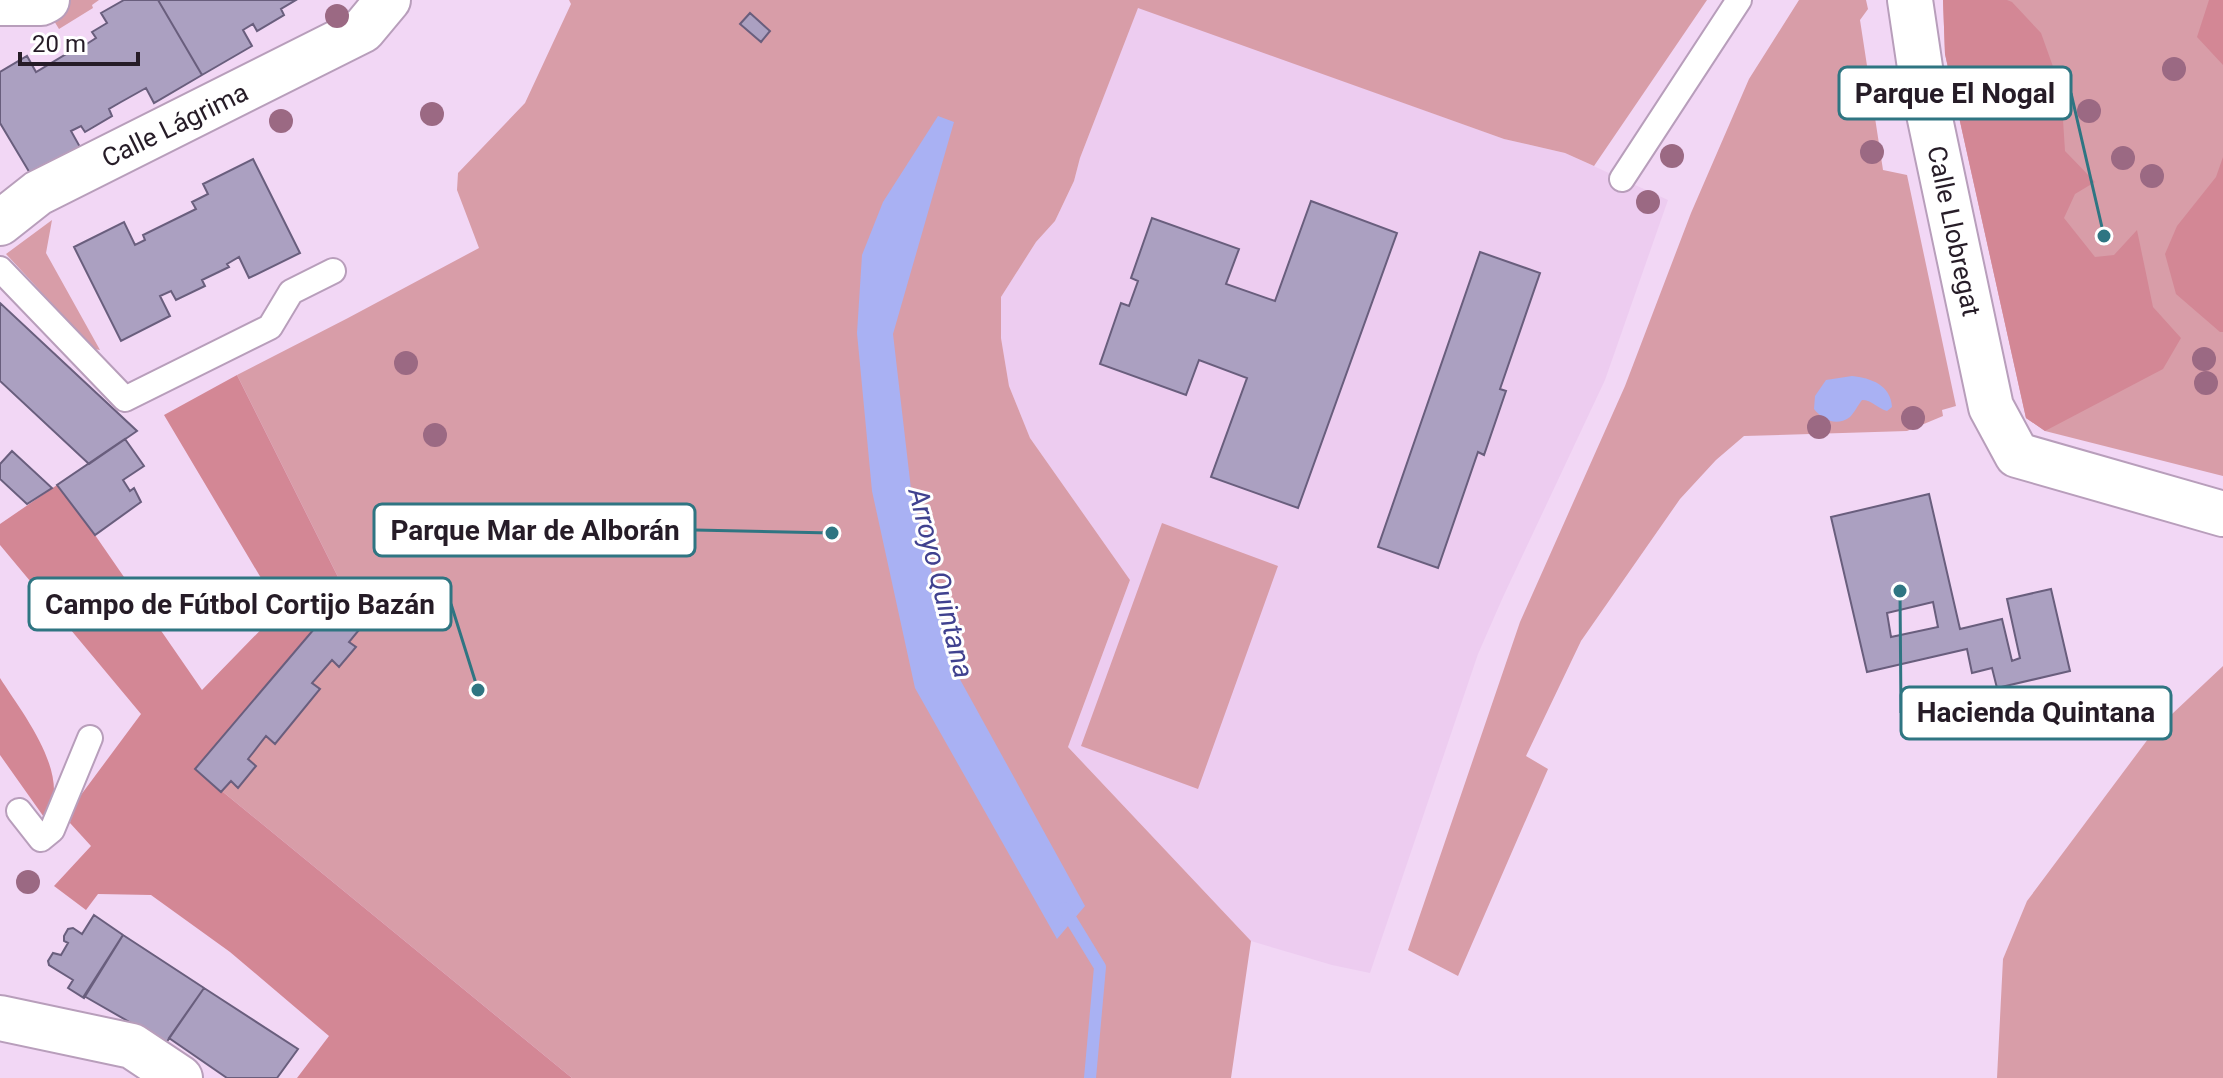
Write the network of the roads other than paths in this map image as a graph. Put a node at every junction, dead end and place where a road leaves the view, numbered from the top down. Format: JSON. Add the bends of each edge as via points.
{"nodes":[{"id":1,"x":47,"y":0,"type":"edge"},
{"id":2,"x":388,"y":0,"type":"edge"},
{"id":3,"x":1739,"y":0,"type":"edge"},
{"id":4,"x":1910,"y":0,"type":"edge"},
{"id":5,"x":0,"y":3,"type":"edge"},
{"id":6,"x":1622,"y":179,"type":"dead end"},
{"id":7,"x":0,"y":223,"type":"edge"},
{"id":8,"x":0,"y":269,"type":"edge"},
{"id":9,"x":333,"y":271,"type":"dead end"},
{"id":10,"x":2223,"y":514,"type":"edge"},
{"id":11,"x":90,"y":738,"type":"dead end"},
{"id":12,"x":19,"y":811,"type":"dead end"},
{"id":13,"x":0,"y":1018,"type":"edge"},
{"id":14,"x":180,"y":1078,"type":"edge"}],
"edges":[{"from":1,"to":5,"type":"street"},
{"from":2,"to":7,"type":"street","name":"Calle Lágrima","via":[[363,30],[38,193]]},
{"from":3,"to":6,"type":"lane"},
{"from":4,"to":10,"type":"street","name":"Calle Llobregat","via":[[1922,81],[1991,407],[2017,455]]},
{"from":8,"to":9,"type":"lane","via":[[125,399],[270,327],[291,292]]},
{"from":11,"to":12,"type":"lane","via":[[52,830],[41,839]]},
{"from":13,"to":14,"type":"street","via":[[132,1046]]}]}
